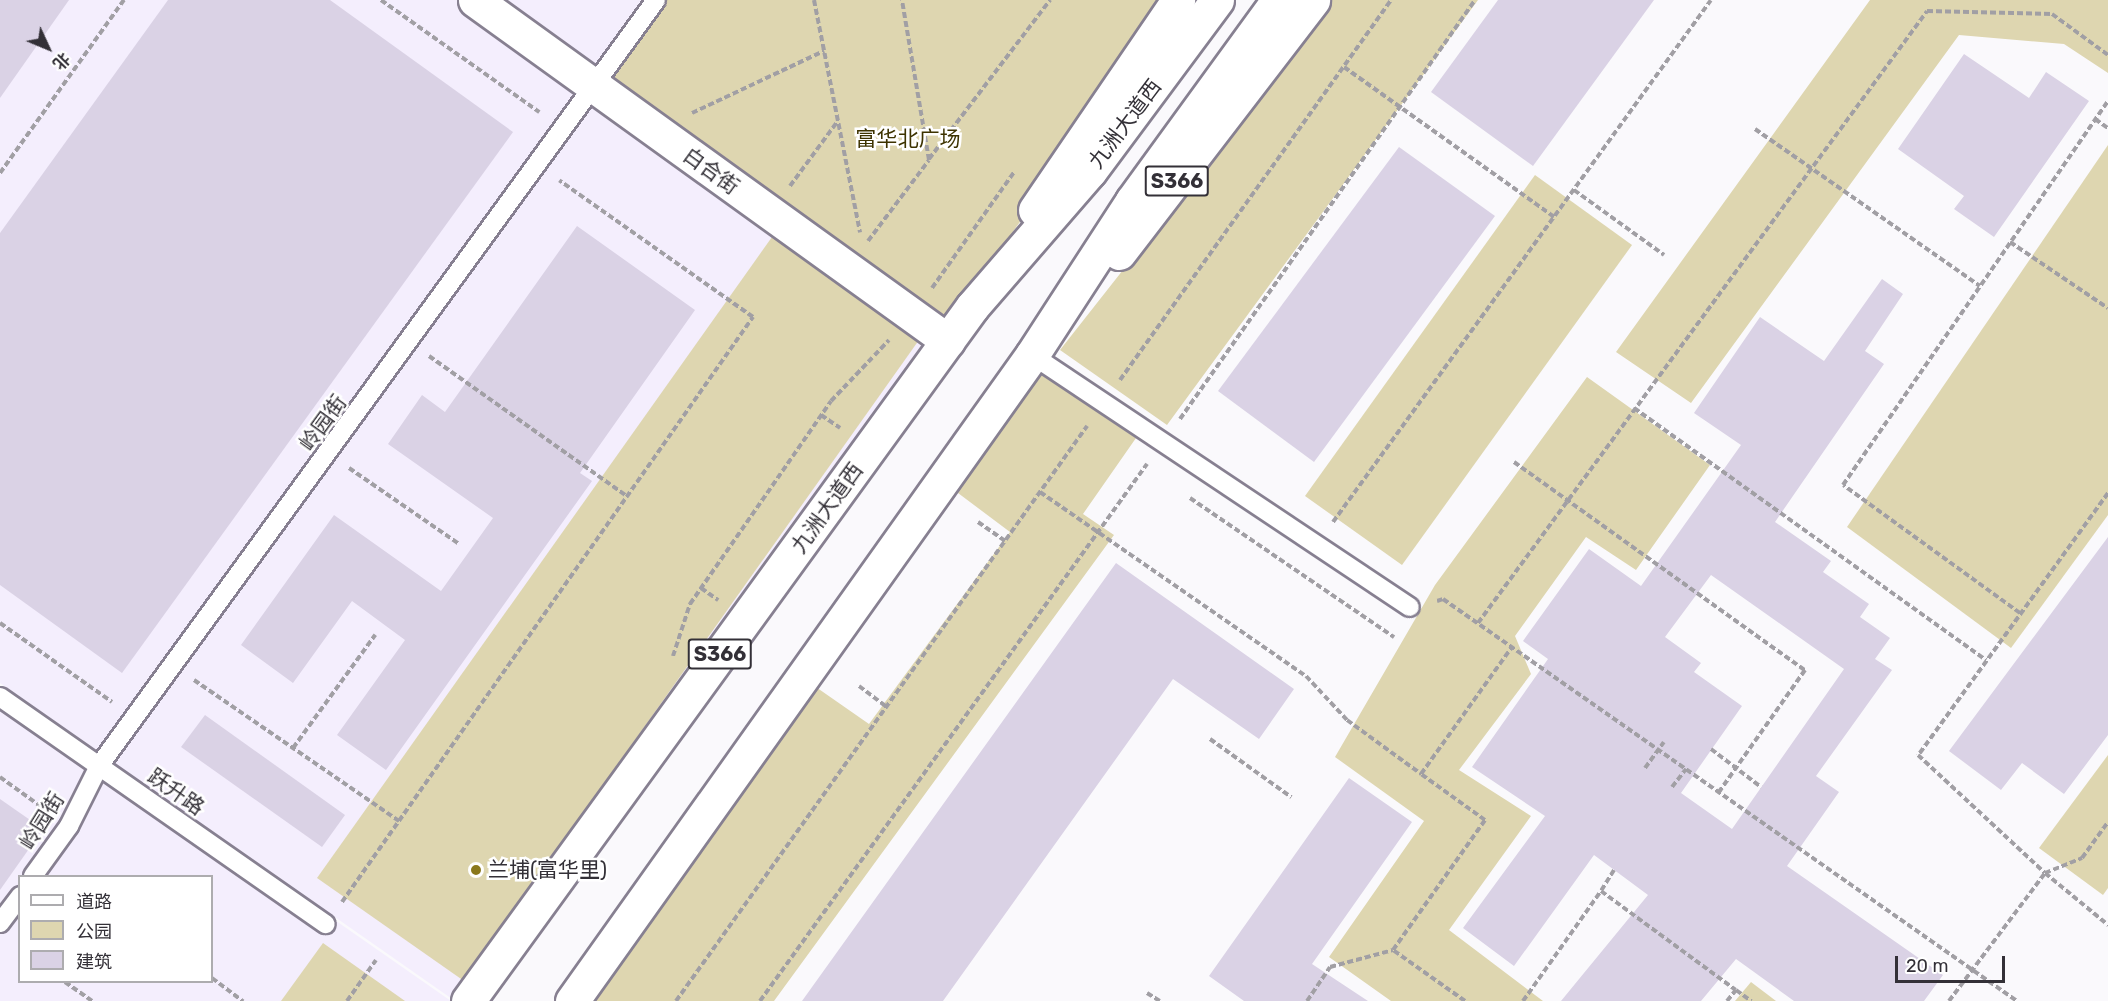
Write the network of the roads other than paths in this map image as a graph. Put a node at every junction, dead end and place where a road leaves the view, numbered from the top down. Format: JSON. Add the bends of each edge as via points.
{"nodes":[{"id":1,"x":475,"y":0,"type":"edge"},
{"id":2,"x":656,"y":0,"type":"edge"},
{"id":3,"x":1178,"y":0,"type":"edge"},
{"id":4,"x":1278,"y":0,"type":"edge"},
{"id":5,"x":1313,"y":0,"type":"edge"},
{"id":6,"x":1208,"y":12,"type":"edge"},
{"id":7,"x":596,"y":87,"type":"junction"},
{"id":8,"x":972,"y":307,"type":"junction"},
{"id":9,"x":948,"y":341,"type":"junction"},
{"id":10,"x":1032,"y":355,"type":"junction"},
{"id":11,"x":1410,"y":608,"type":"road end"},
{"id":12,"x":0,"y":697,"type":"edge"},
{"id":13,"x":99,"y":766,"type":"junction"},
{"id":14,"x":34,"y":875,"type":"edge"},
{"id":15,"x":18,"y":899,"type":"edge"},
{"id":16,"x":0,"y":923,"type":"edge"},
{"id":17,"x":326,"y":924,"type":"road end"},
{"id":18,"x":468,"y":1001,"type":"edge"},
{"id":19,"x":572,"y":1001,"type":"edge"}],
"edges":[{"from":1,"to":7,"type":"main road","name":"白合街"},
{"from":2,"to":7,"type":"lane","name":"岭园街"},
{"from":3,"to":8,"type":"main road","number":"S366"},
{"from":4,"to":10,"type":"main road","via":[[1132,201]]},
{"from":5,"to":10,"type":"main road","number":"S366","via":[[1151,216]]},
{"from":6,"to":8,"type":"main road","name":"九洲大道西","via":[[1090,171]]},
{"from":7,"to":9,"type":"main road","name":"白合街"},
{"from":7,"to":13,"type":"lane","name":"岭园街"},
{"from":8,"to":9,"type":"main road","name":"九洲大道西","number":"S366"},
{"from":9,"to":18,"type":"main road","name":"九洲大道西","number":"S366"},
{"from":10,"to":11,"type":"lane"},
{"from":10,"to":19,"type":"main road","number":"S366"},
{"from":12,"to":13,"type":"lane","name":"跃升路"},
{"from":13,"to":14,"type":"lane","name":"岭园街","via":[[69,826]]},
{"from":13,"to":17,"type":"lane","name":"跃升路"},
{"from":15,"to":16,"type":"lane"}]}
